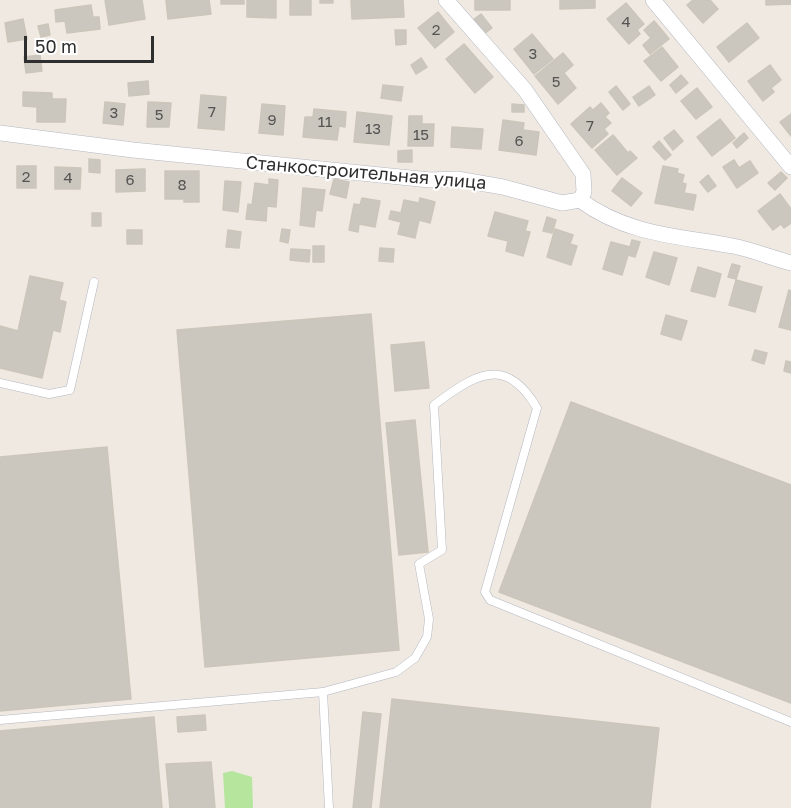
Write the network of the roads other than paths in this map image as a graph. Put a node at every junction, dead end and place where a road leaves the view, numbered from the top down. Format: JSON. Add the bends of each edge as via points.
{"nodes":[{"id":1,"x":446,"y":0,"type":"edge"},
{"id":2,"x":653,"y":0,"type":"edge"},
{"id":3,"x":0,"y":133,"type":"edge"},
{"id":4,"x":791,"y":167,"type":"edge"},
{"id":5,"x":580,"y":200,"type":"junction"},
{"id":6,"x":791,"y":263,"type":"edge"},
{"id":7,"x":94,"y":282,"type":"dead end"},
{"id":8,"x":0,"y":383,"type":"edge"},
{"id":9,"x":323,"y":692,"type":"junction"},
{"id":10,"x":0,"y":720,"type":"edge"},
{"id":11,"x":791,"y":722,"type":"edge"},
{"id":12,"x":330,"y":808,"type":"edge"}],
"edges":[{"from":1,"to":5,"type":"street","via":[[525,90],[583,174],[584,192]]},
{"from":2,"to":4,"type":"street"},
{"from":3,"to":5,"type":"street","name":"Станкостроительная улица","via":[[430,180],[457,179],[562,204]]},
{"from":5,"to":6,"type":"street","via":[[598,214],[628,226],[735,246]]},
{"from":7,"to":8,"type":"lane","via":[[70,390],[49,394]]},
{"from":9,"to":10,"type":"lane"},
{"from":9,"to":11,"type":"lane","via":[[396,672],[415,658],[427,637],[429,619],[419,564],[442,550],[434,405],[464,383],[498,375],[528,393],[537,408],[485,592],[490,600]]},
{"from":9,"to":12,"type":"lane"}]}
